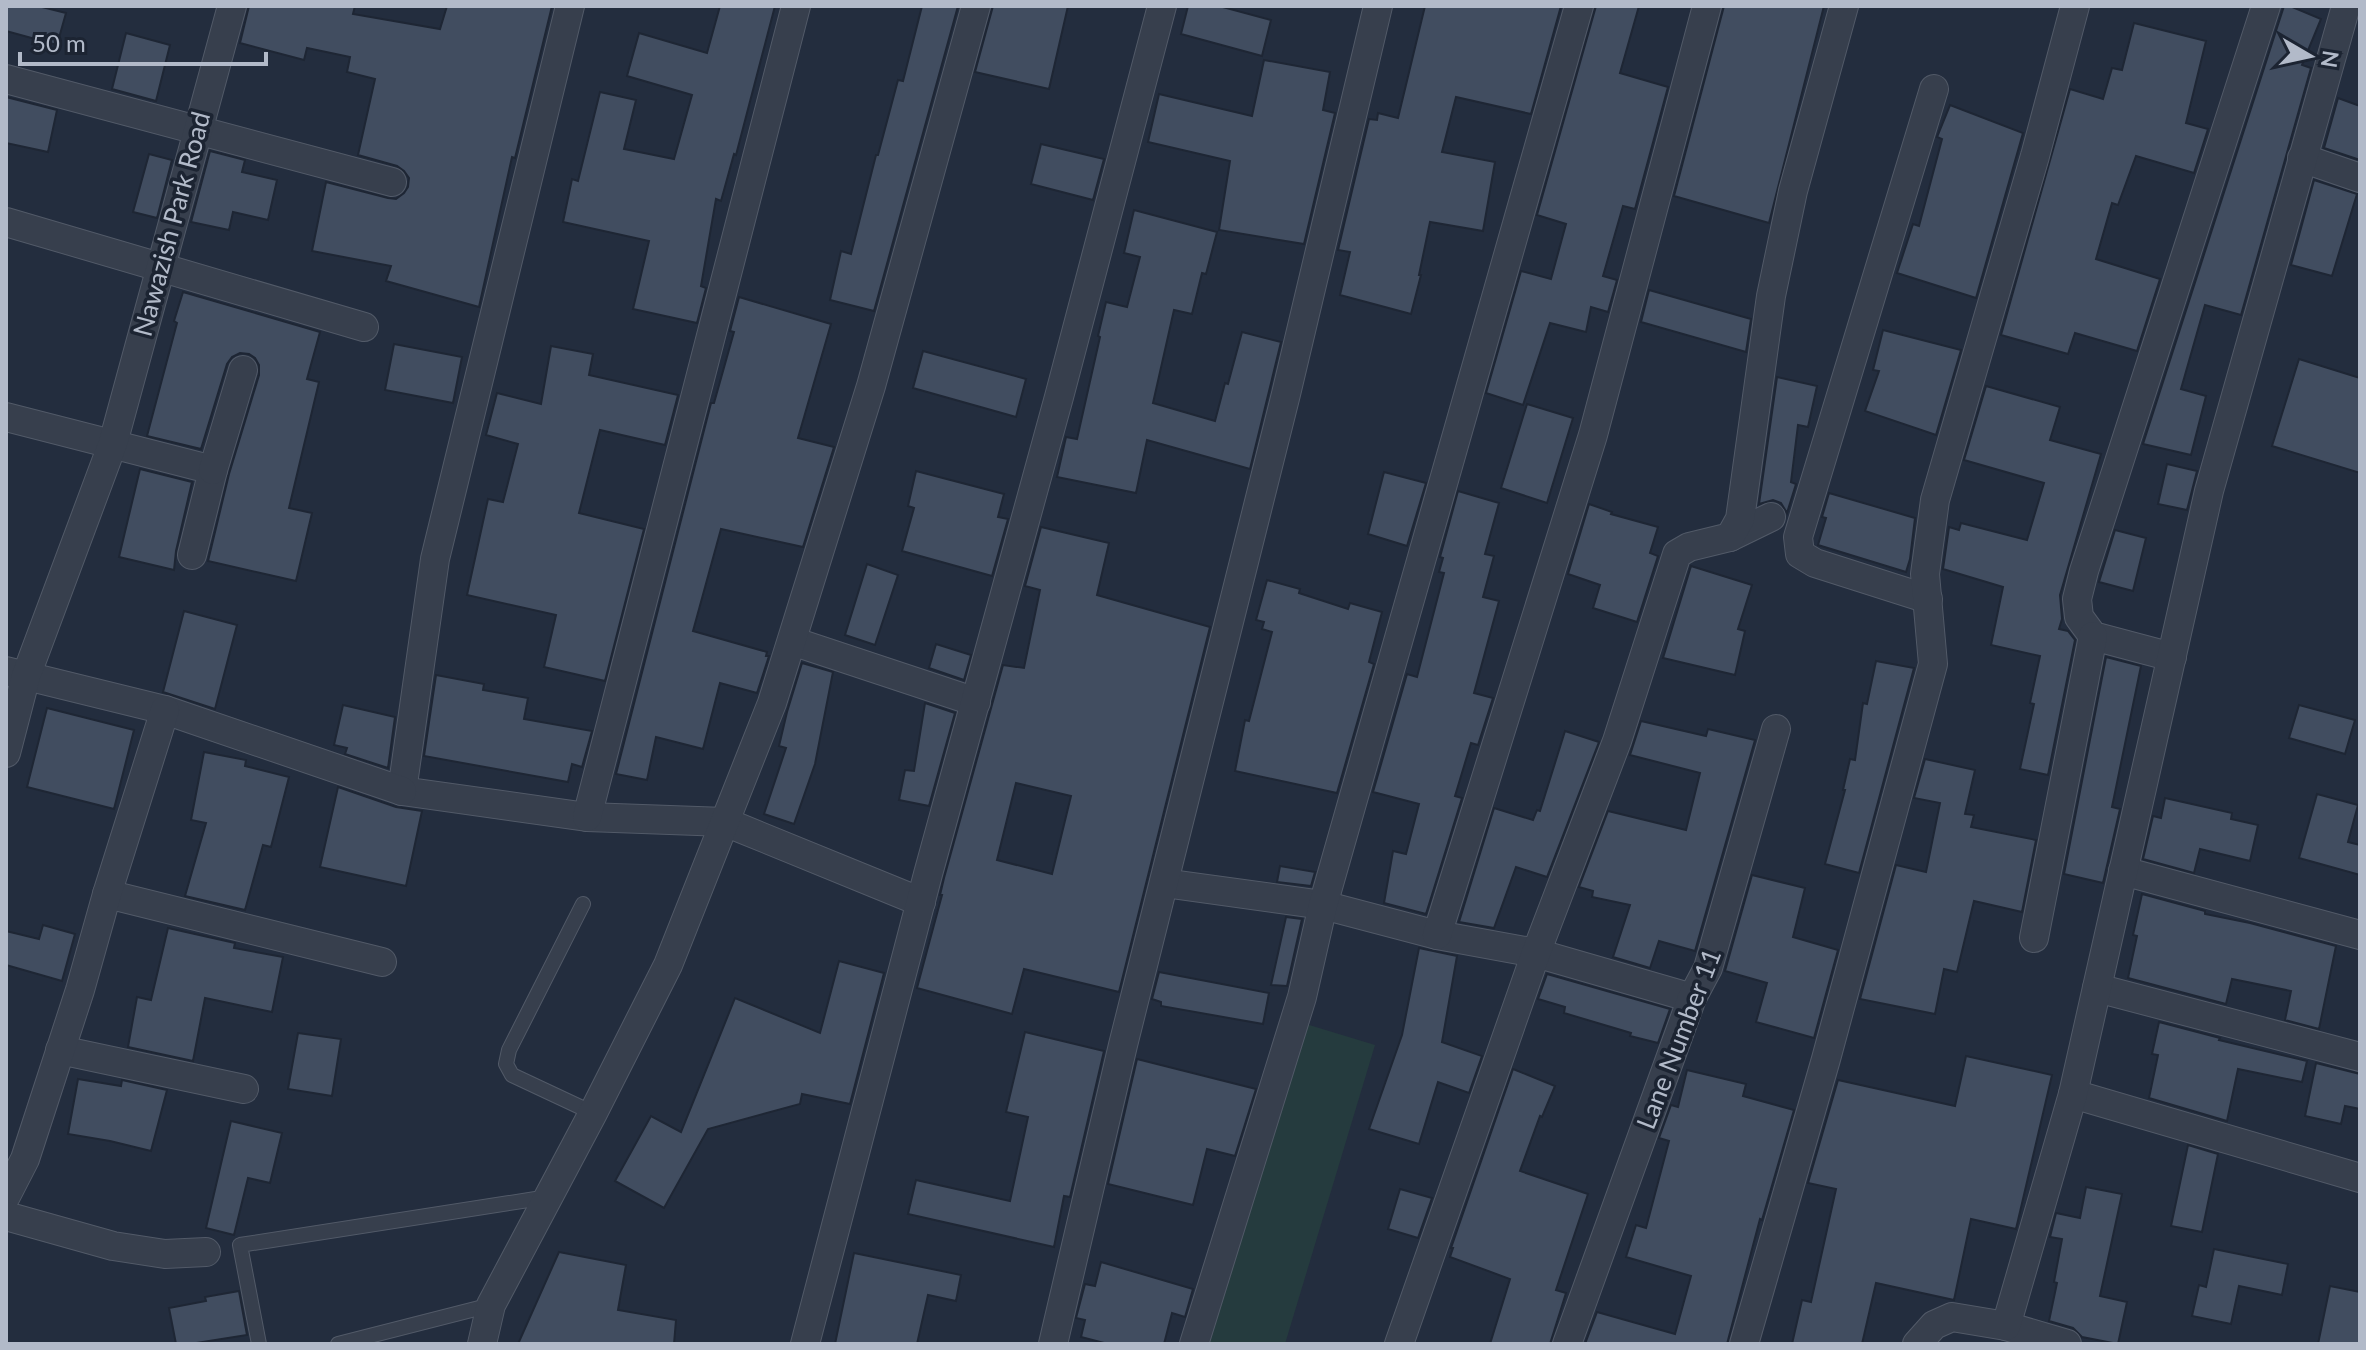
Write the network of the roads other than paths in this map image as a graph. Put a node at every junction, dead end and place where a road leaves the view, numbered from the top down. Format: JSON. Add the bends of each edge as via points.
{"nodes":[{"id":1,"x":232,"y":6,"type":"edge"},
{"id":2,"x":570,"y":6,"type":"edge"},
{"id":3,"x":796,"y":6,"type":"edge"},
{"id":4,"x":976,"y":6,"type":"edge"},
{"id":5,"x":1162,"y":6,"type":"edge"},
{"id":6,"x":1378,"y":6,"type":"edge"},
{"id":7,"x":1579,"y":6,"type":"edge"},
{"id":8,"x":1707,"y":6,"type":"edge"},
{"id":9,"x":1844,"y":6,"type":"edge"},
{"id":10,"x":2075,"y":6,"type":"edge"},
{"id":11,"x":2266,"y":6,"type":"edge"},
{"id":12,"x":2346,"y":6,"type":"edge"},
{"id":13,"x":6,"y":79,"type":"edge"},
{"id":14,"x":1934,"y":89,"type":"dead end"},
{"id":15,"x":197,"y":130,"type":"junction"},
{"id":16,"x":2302,"y":158,"type":"junction"},
{"id":17,"x":2360,"y":178,"type":"edge"},
{"id":18,"x":392,"y":182,"type":"dead end"},
{"id":19,"x":6,"y":222,"type":"edge"},
{"id":20,"x":161,"y":267,"type":"junction"},
{"id":21,"x":364,"y":327,"type":"dead end"},
{"id":22,"x":243,"y":370,"type":"dead end"},
{"id":23,"x":6,"y":417,"type":"edge"},
{"id":24,"x":113,"y":443,"type":"junction"},
{"id":25,"x":213,"y":470,"type":"junction"},
{"id":26,"x":1771,"y":517,"type":"dead end"},
{"id":27,"x":1730,"y":537,"type":"junction"},
{"id":28,"x":192,"y":555,"type":"dead end"},
{"id":29,"x":1928,"y":599,"type":"junction"},
{"id":30,"x":2093,"y":636,"type":"junction"},
{"id":31,"x":792,"y":641,"type":"junction"},
{"id":32,"x":2172,"y":657,"type":"junction"},
{"id":33,"x":16,"y":674,"type":"edge"},
{"id":34,"x":976,"y":702,"type":"junction"},
{"id":35,"x":165,"y":710,"type":"junction"},
{"id":36,"x":1776,"y":729,"type":"dead end"},
{"id":37,"x":6,"y":753,"type":"edge"},
{"id":38,"x":402,"y":791,"type":"junction"},
{"id":39,"x":587,"y":817,"type":"junction"},
{"id":40,"x":725,"y":822,"type":"junction"},
{"id":41,"x":2123,"y":871,"type":"junction"},
{"id":42,"x":1164,"y":883,"type":"junction"},
{"id":43,"x":107,"y":894,"type":"junction"},
{"id":44,"x":921,"y":902,"type":"junction"},
{"id":45,"x":583,"y":904,"type":"dead end"},
{"id":46,"x":1323,"y":905,"type":"junction"},
{"id":47,"x":1437,"y":935,"type":"junction"},
{"id":48,"x":2360,"y":935,"type":"edge"},
{"id":49,"x":2034,"y":938,"type":"dead end"},
{"id":50,"x":1536,"y":953,"type":"junction"},
{"id":51,"x":382,"y":962,"type":"dead end"},
{"id":52,"x":2097,"y":988,"type":"junction"},
{"id":53,"x":1692,"y":998,"type":"junction"},
{"id":54,"x":60,"y":1050,"type":"junction"},
{"id":55,"x":2360,"y":1057,"type":"edge"},
{"id":56,"x":244,"y":1089,"type":"dead end"},
{"id":57,"x":2073,"y":1094,"type":"junction"},
{"id":58,"x":593,"y":1113,"type":"junction"},
{"id":59,"x":2360,"y":1178,"type":"edge"},
{"id":60,"x":6,"y":1196,"type":"edge"},
{"id":61,"x":549,"y":1196,"type":"junction"},
{"id":62,"x":6,"y":1216,"type":"edge"},
{"id":63,"x":206,"y":1252,"type":"dead end"},
{"id":64,"x":491,"y":1305,"type":"junction"},
{"id":65,"x":2006,"y":1326,"type":"junction"},
{"id":66,"x":259,"y":1344,"type":"edge"},
{"id":67,"x":338,"y":1344,"type":"edge"},
{"id":68,"x":482,"y":1344,"type":"edge"},
{"id":69,"x":805,"y":1344,"type":"edge"},
{"id":70,"x":1053,"y":1344,"type":"edge"},
{"id":71,"x":1194,"y":1344,"type":"edge"},
{"id":72,"x":1399,"y":1344,"type":"edge"},
{"id":73,"x":1567,"y":1344,"type":"edge"},
{"id":74,"x":1744,"y":1344,"type":"edge"},
{"id":75,"x":1917,"y":1344,"type":"edge"},
{"id":76,"x":2067,"y":1344,"type":"edge"}],
"edges":[{"from":1,"to":15,"type":"street","name":"Nawazish Park Road"},
{"from":2,"to":38,"type":"street","via":[[435,559]]},
{"from":3,"to":39,"type":"street"},
{"from":4,"to":31,"type":"street","via":[[871,386]]},
{"from":5,"to":34,"type":"street"},
{"from":6,"to":42,"type":"street"},
{"from":7,"to":46,"type":"street"},
{"from":8,"to":47,"type":"street","via":[[1593,435]]},
{"from":9,"to":27,"type":"street","via":[[1793,191],[1771,296],[1740,519]]},
{"from":10,"to":29,"type":"street","via":[[1935,500],[1925,574]]},
{"from":11,"to":30,"type":"street","via":[[2084,571],[2079,617]]},
{"from":12,"to":16,"type":"street"},
{"from":13,"to":15,"type":"street"},
{"from":14,"to":29,"type":"street","via":[[1798,537],[1800,554],[1815,563]]},
{"from":15,"to":18,"type":"street"},
{"from":15,"to":20,"type":"street","name":"Nawazish Park Road"},
{"from":16,"to":17,"type":"street"},
{"from":16,"to":32,"type":"street","via":[[2209,491]]},
{"from":19,"to":20,"type":"street"},
{"from":20,"to":21,"type":"street"},
{"from":20,"to":24,"type":"street","name":"Nawazish Park Road"},
{"from":22,"to":25,"type":"street"},
{"from":23,"to":24,"type":"street"},
{"from":24,"to":25,"type":"street"},
{"from":24,"to":33,"type":"street","name":"Nawazish Park Road"},
{"from":25,"to":28,"type":"street"},
{"from":26,"to":27,"type":"street"},
{"from":27,"to":50,"type":"street","via":[[1677,554],[1617,741]]},
{"from":29,"to":74,"type":"street","via":[[1933,664]]},
{"from":30,"to":32,"type":"street"},
{"from":30,"to":49,"type":"street"},
{"from":31,"to":34,"type":"street"},
{"from":31,"to":40,"type":"street"},
{"from":32,"to":41,"type":"street"},
{"from":33,"to":35,"type":"street"},
{"from":33,"to":37,"type":"street","name":"Nawazish Park Road"},
{"from":34,"to":44,"type":"street"},
{"from":35,"to":38,"type":"street"},
{"from":35,"to":43,"type":"street"},
{"from":36,"to":53,"type":"street","name":"Lane Number 11","via":[[1708,968]]},
{"from":38,"to":39,"type":"street"},
{"from":39,"to":40,"type":"street"},
{"from":40,"to":44,"type":"street"},
{"from":40,"to":58,"type":"street","via":[[668,965]]},
{"from":41,"to":48,"type":"street"},
{"from":41,"to":52,"type":"street"},
{"from":42,"to":46,"type":"street"},
{"from":42,"to":70,"type":"street"},
{"from":43,"to":51,"type":"street"},
{"from":43,"to":54,"type":"street"},
{"from":44,"to":69,"type":"street"},
{"from":45,"to":58,"type":"lane","via":[[506,1064],[512,1075]]},
{"from":46,"to":47,"type":"street"},
{"from":46,"to":71,"type":"street","via":[[1302,997]]},
{"from":47,"to":50,"type":"street"},
{"from":50,"to":53,"type":"street"},
{"from":50,"to":72,"type":"street"},
{"from":52,"to":55,"type":"street"},
{"from":52,"to":57,"type":"street"},
{"from":53,"to":73,"type":"street","name":"Lane Number 11"},
{"from":54,"to":56,"type":"street"},
{"from":54,"to":60,"type":"street","via":[[25,1159]]},
{"from":57,"to":59,"type":"street"},
{"from":57,"to":65,"type":"street"},
{"from":58,"to":61,"type":"street"},
{"from":61,"to":64,"type":"street"},
{"from":61,"to":66,"type":"lane","via":[[240,1245]]},
{"from":62,"to":63,"type":"street","via":[[113,1246],[165,1254]]},
{"from":64,"to":67,"type":"lane"},
{"from":64,"to":68,"type":"street"},
{"from":65,"to":75,"type":"street","via":[[1952,1317],[1934,1325]]},
{"from":65,"to":76,"type":"street"}]}
